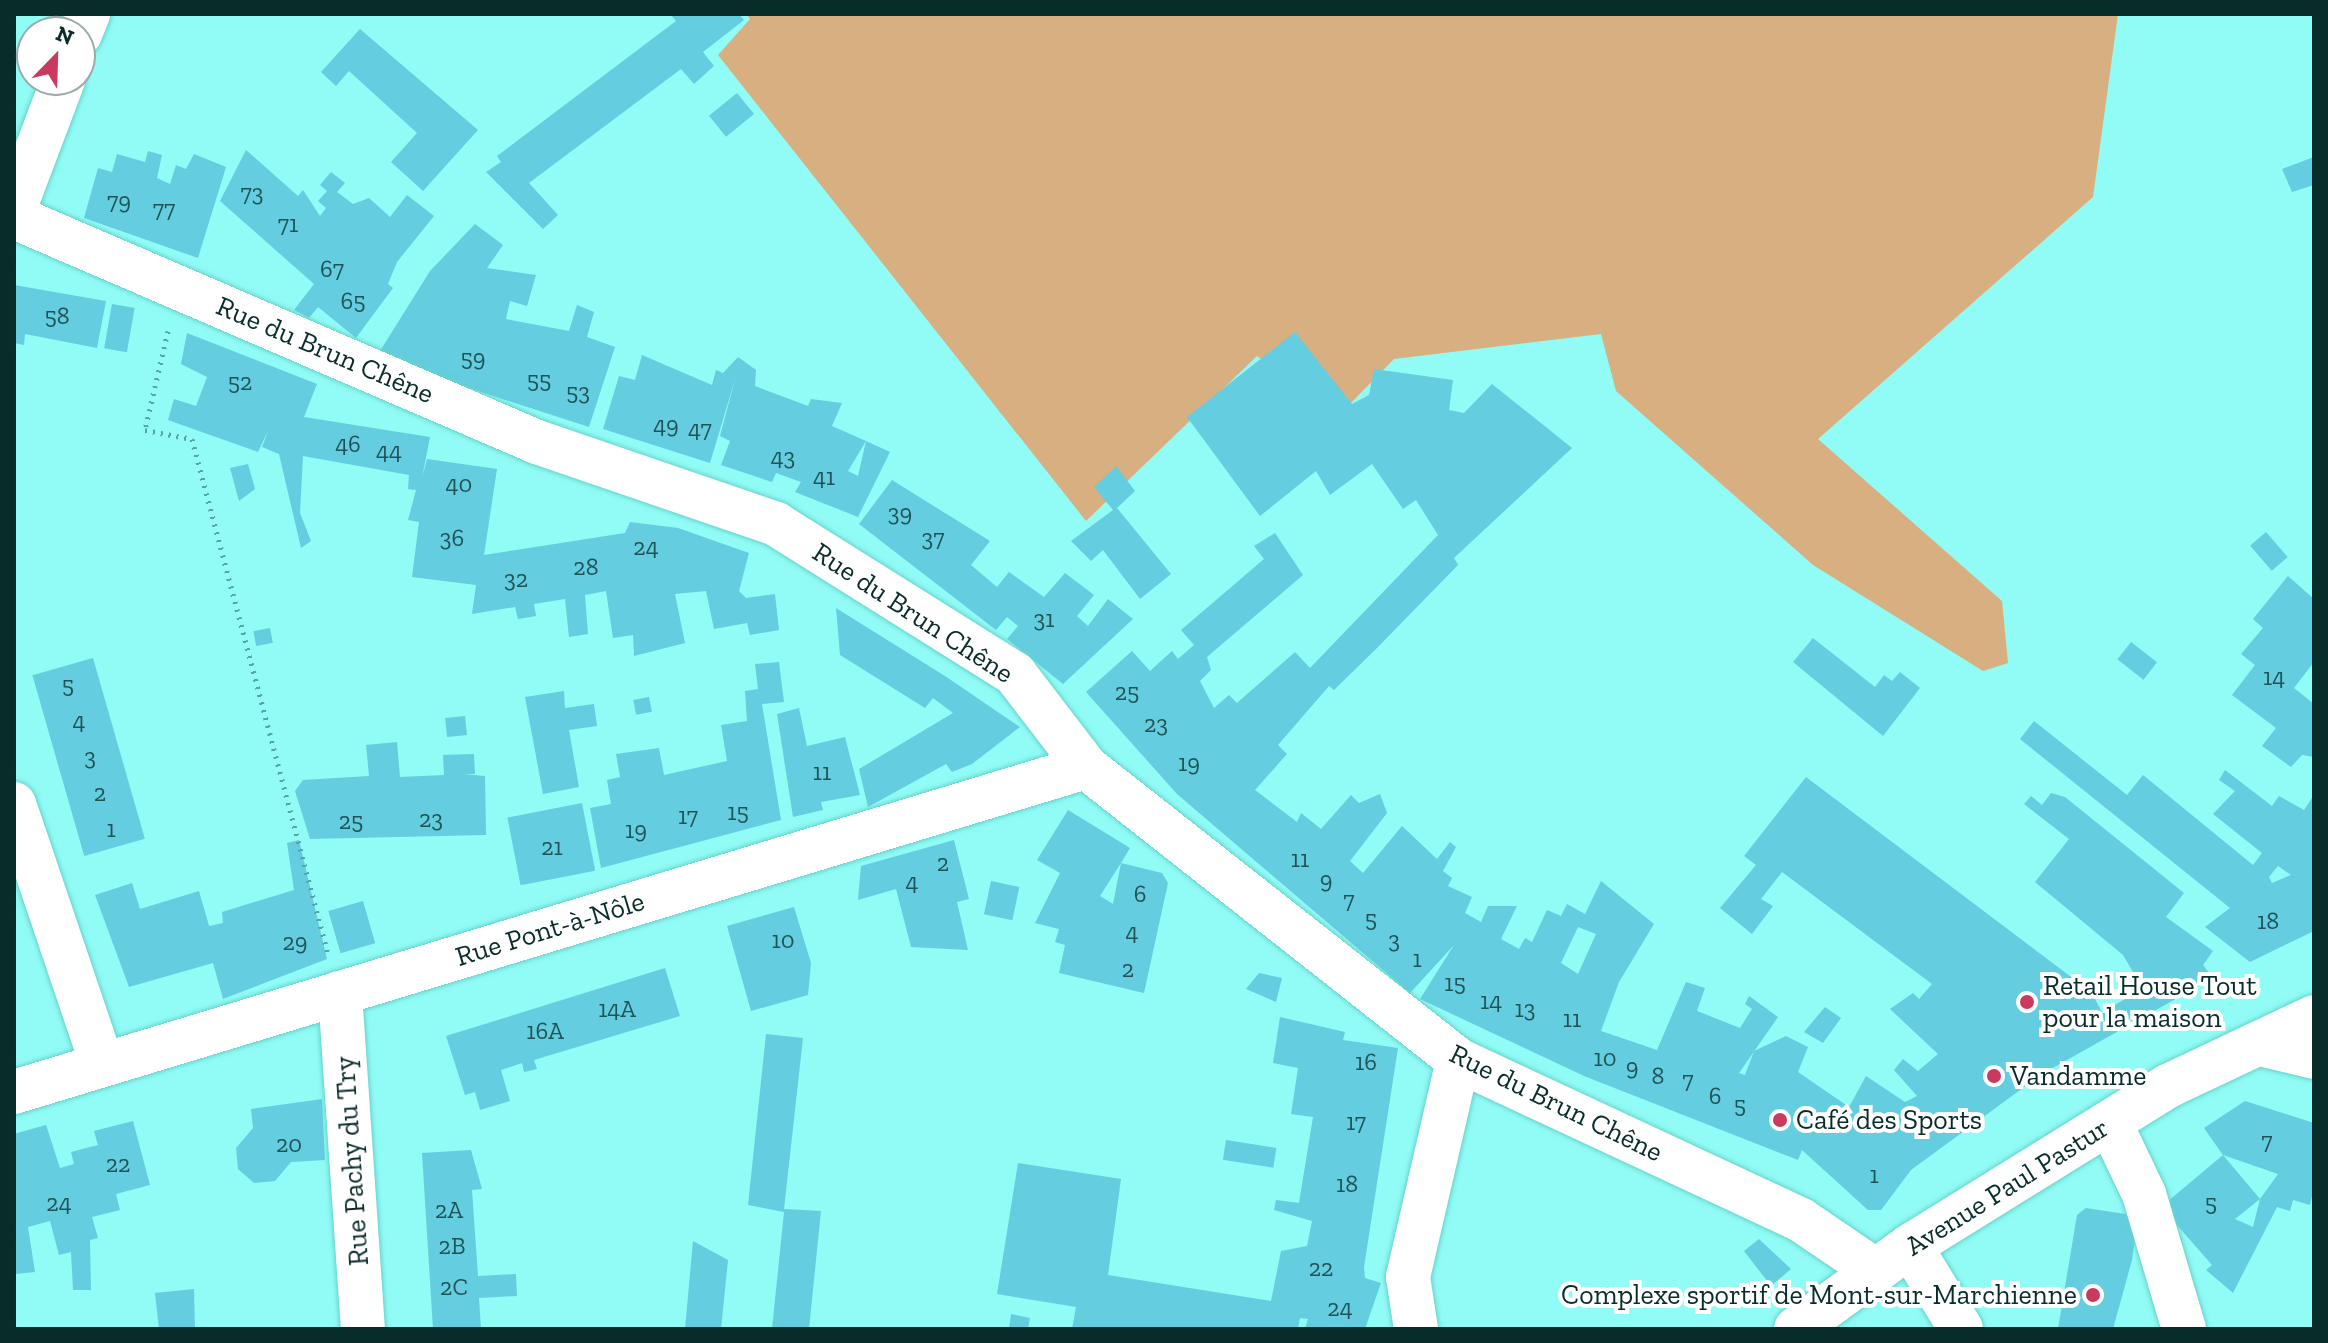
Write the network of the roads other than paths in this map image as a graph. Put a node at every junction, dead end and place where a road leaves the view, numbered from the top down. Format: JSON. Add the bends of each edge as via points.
{"nodes":[{"id":1,"x":57,"y":96,"type":"edge"},
{"id":2,"x":14,"y":210,"type":"edge"},
{"id":3,"x":14,"y":217,"type":"edge"},
{"id":4,"x":1086,"y":767,"type":"junction"},
{"id":5,"x":14,"y":804,"type":"edge"},
{"id":6,"x":340,"y":993,"type":"junction"},
{"id":7,"x":2314,"y":1017,"type":"edge"},
{"id":8,"x":2260,"y":1044,"type":"junction"},
{"id":9,"x":2314,"y":1057,"type":"edge"},
{"id":10,"x":1458,"y":1060,"type":"junction"},
{"id":11,"x":102,"y":1064,"type":"junction"},
{"id":12,"x":14,"y":1092,"type":"edge"},
{"id":13,"x":2110,"y":1123,"type":"junction"},
{"id":14,"x":1893,"y":1258,"type":"junction"},
{"id":15,"x":363,"y":1329,"type":"edge"},
{"id":16,"x":1416,"y":1329,"type":"edge"},
{"id":17,"x":1796,"y":1329,"type":"edge"},
{"id":18,"x":1961,"y":1329,"type":"edge"},
{"id":19,"x":2184,"y":1329,"type":"edge"}],
"edges":[{"from":1,"to":2,"type":"street"},
{"from":3,"to":4,"type":"street","name":"Rue du Brun Chêne","via":[[537,442],[776,524],[1015,674]]},
{"from":4,"to":6,"type":"street","name":"Rue Pont-à-Nôle"},
{"from":4,"to":10,"type":"street","name":"Rue du Brun Chêne"},
{"from":5,"to":11,"type":"street"},
{"from":6,"to":11,"type":"street","name":"Rue Pont-à-Nôle"},
{"from":6,"to":15,"type":"street","name":"Rue Pachy du Try"},
{"from":7,"to":8,"type":"street","name":"Avenue Paul Pastur"},
{"from":8,"to":9,"type":"street"},
{"from":8,"to":13,"type":"street","name":"Avenue Paul Pastur"},
{"from":10,"to":14,"type":"street","name":"Rue du Brun Chêne"},
{"from":10,"to":16,"type":"street","via":[[1408,1277]]},
{"from":11,"to":12,"type":"street","name":"Rue Pont-à-Nôle"},
{"from":13,"to":14,"type":"street","name":"Avenue Paul Pastur"},
{"from":13,"to":19,"type":"street","via":[[2144,1194]]},
{"from":14,"to":17,"type":"street","name":"Avenue Paul Pastur"},
{"from":14,"to":18,"type":"street"}]}
